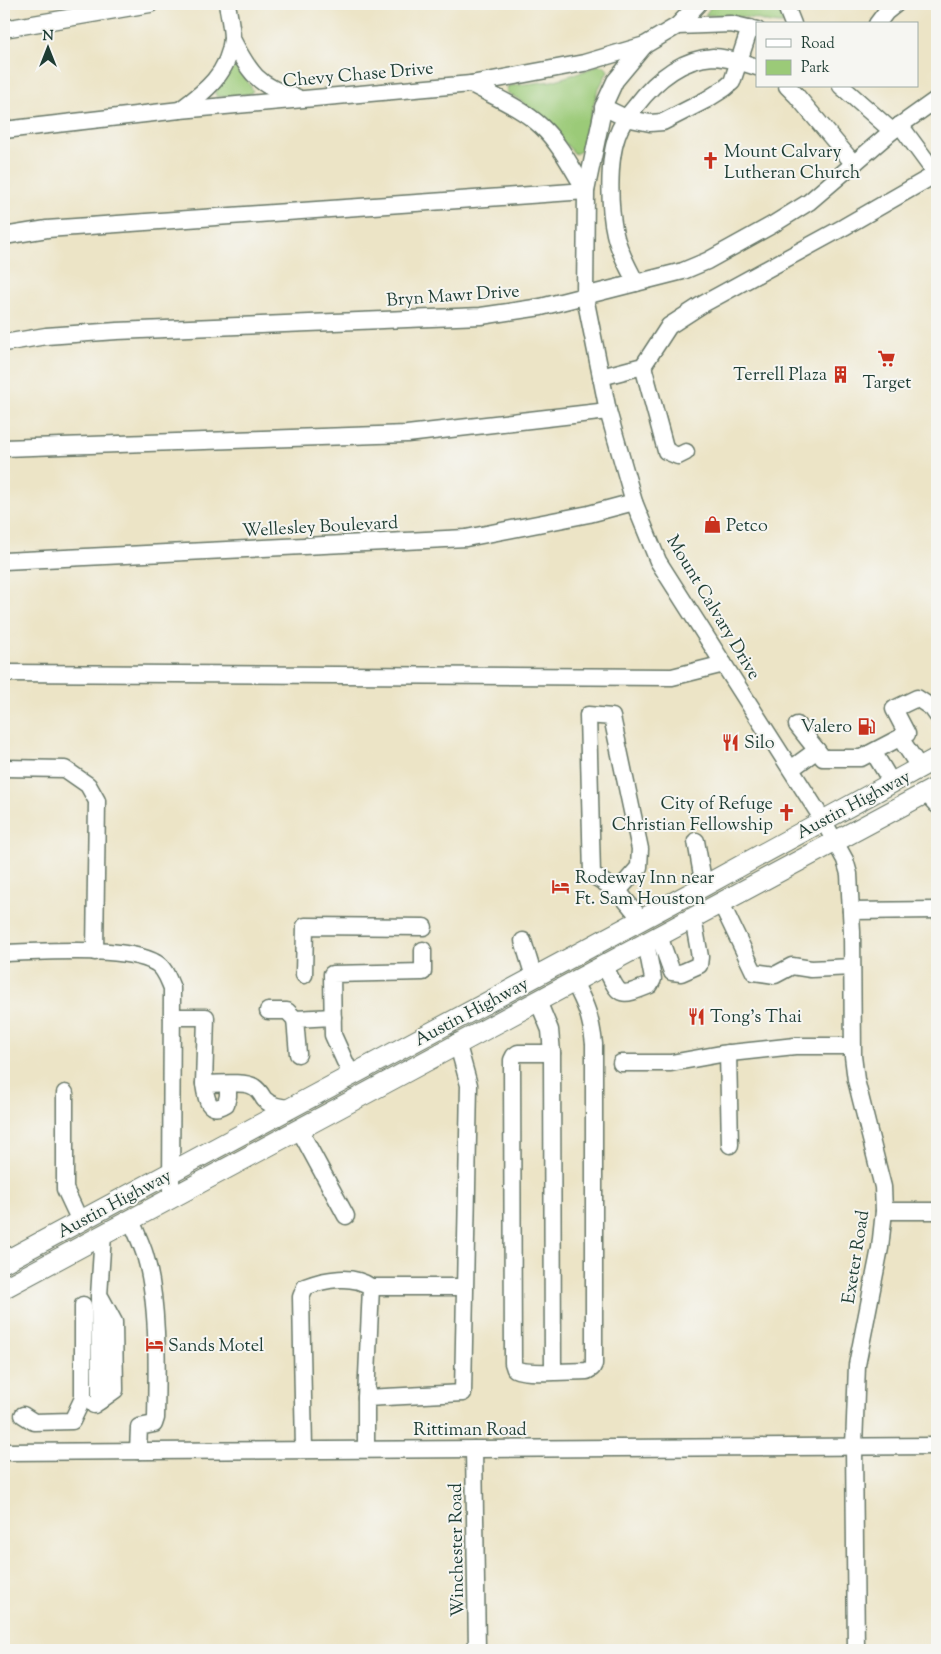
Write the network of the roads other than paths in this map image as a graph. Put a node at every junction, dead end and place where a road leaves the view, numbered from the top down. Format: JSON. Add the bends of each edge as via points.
{"nodes":[{"id":1,"x":150,"y":4,"type":"edge"},
{"id":2,"x":227,"y":4,"type":"edge"},
{"id":3,"x":698,"y":4,"type":"edge"},
{"id":4,"x":785,"y":4,"type":"edge"},
{"id":5,"x":896,"y":4,"type":"edge"},
{"id":6,"x":792,"y":22,"type":"edge"},
{"id":7,"x":878,"y":22,"type":"edge"},
{"id":8,"x":677,"y":26,"type":"junction"},
{"id":9,"x":4,"y":29,"type":"edge"},
{"id":10,"x":754,"y":29,"type":"edge"},
{"id":11,"x":232,"y":39,"type":"junction"},
{"id":12,"x":645,"y":45,"type":"junction"},
{"id":13,"x":738,"y":61,"type":"junction"},
{"id":14,"x":756,"y":66,"type":"edge"},
{"id":15,"x":471,"y":84,"type":"junction"},
{"id":16,"x":789,"y":88,"type":"edge"},
{"id":17,"x":844,"y":88,"type":"edge"},
{"id":18,"x":305,"y":99,"type":"junction"},
{"id":19,"x":937,"y":99,"type":"edge"},
{"id":20,"x":603,"y":107,"type":"junction"},
{"id":21,"x":180,"y":110,"type":"junction"},
{"id":22,"x":626,"y":118,"type":"junction"},
{"id":23,"x":896,"y":128,"type":"junction"},
{"id":24,"x":4,"y":130,"type":"edge"},
{"id":25,"x":854,"y":164,"type":"junction"},
{"id":26,"x":936,"y":174,"type":"edge"},
{"id":27,"x":586,"y":191,"type":"junction"},
{"id":28,"x":4,"y":236,"type":"edge"},
{"id":29,"x":636,"y":283,"type":"junction"},
{"id":30,"x":585,"y":296,"type":"junction"},
{"id":31,"x":4,"y":343,"type":"edge"},
{"id":32,"x":642,"y":366,"type":"junction"},
{"id":33,"x":601,"y":377,"type":"junction"},
{"id":34,"x":608,"y":411,"type":"junction"},
{"id":35,"x":4,"y":448,"type":"edge"},
{"id":36,"x":686,"y":452,"type":"dead end"},
{"id":37,"x":634,"y":502,"type":"junction"},
{"id":38,"x":4,"y":561,"type":"edge"},
{"id":39,"x":724,"y":664,"type":"junction"},
{"id":40,"x":4,"y":673,"type":"edge"},
{"id":41,"x":937,"y":715,"type":"edge"},
{"id":42,"x":797,"y":725,"type":"dead end"},
{"id":43,"x":900,"y":738,"type":"junction"},
{"id":44,"x":817,"y":750,"type":"junction"},
{"id":45,"x":874,"y":753,"type":"junction"},
{"id":46,"x":937,"y":758,"type":"edge"},
{"id":47,"x":4,"y":768,"type":"edge"},
{"id":48,"x":920,"y":768,"type":"junction"},
{"id":49,"x":791,"y":769,"type":"junction"},
{"id":50,"x":892,"y":783,"type":"junction"},
{"id":51,"x":933,"y":795,"type":"edge"},
{"id":52,"x":824,"y":820,"type":"junction"},
{"id":53,"x":696,"y":841,"type":"dead end"},
{"id":54,"x":836,"y":841,"type":"junction"},
{"id":55,"x":704,"y":886,"type":"junction"},
{"id":56,"x":618,"y":891,"type":"junction"},
{"id":57,"x":721,"y":903,"type":"junction"},
{"id":58,"x":937,"y":910,"type":"edge"},
{"id":59,"x":851,"y":912,"type":"junction"},
{"id":60,"x":693,"y":918,"type":"junction"},
{"id":61,"x":641,"y":919,"type":"junction"},
{"id":62,"x":424,"y":927,"type":"dead end"},
{"id":63,"x":653,"y":939,"type":"junction"},
{"id":64,"x":522,"y":941,"type":"dead end"},
{"id":65,"x":423,"y":950,"type":"dead end"},
{"id":66,"x":95,"y":952,"type":"junction"},
{"id":67,"x":4,"y":953,"type":"edge"},
{"id":68,"x":604,"y":965,"type":"junction"},
{"id":69,"x":852,"y":967,"type":"junction"},
{"id":70,"x":318,"y":974,"type":"junction"},
{"id":71,"x":534,"y":977,"type":"junction"},
{"id":72,"x":574,"y":982,"type":"junction"},
{"id":73,"x":538,"y":1001,"type":"junction"},
{"id":74,"x":268,"y":1011,"type":"dead end"},
{"id":75,"x":172,"y":1017,"type":"junction"},
{"id":76,"x":333,"y":1017,"type":"junction"},
{"id":77,"x":295,"y":1019,"type":"junction"},
{"id":78,"x":457,"y":1042,"type":"junction"},
{"id":79,"x":852,"y":1046,"type":"junction"},
{"id":80,"x":552,"y":1053,"type":"junction"},
{"id":81,"x":728,"y":1053,"type":"junction"},
{"id":82,"x":298,"y":1054,"type":"dead end"},
{"id":83,"x":620,"y":1063,"type":"dead end"},
{"id":84,"x":352,"y":1075,"type":"junction"},
{"id":85,"x":204,"y":1084,"type":"junction"},
{"id":86,"x":228,"y":1084,"type":"junction"},
{"id":87,"x":65,"y":1093,"type":"dead end"},
{"id":88,"x":289,"y":1108,"type":"junction"},
{"id":89,"x":299,"y":1129,"type":"junction"},
{"id":90,"x":730,"y":1145,"type":"dead end"},
{"id":91,"x":171,"y":1172,"type":"junction"},
{"id":92,"x":170,"y":1197,"type":"junction"},
{"id":93,"x":884,"y":1211,"type":"junction"},
{"id":94,"x":937,"y":1211,"type":"edge"},
{"id":95,"x":346,"y":1216,"type":"dead end"},
{"id":96,"x":131,"y":1219,"type":"junction"},
{"id":97,"x":80,"y":1221,"type":"junction"},
{"id":98,"x":103,"y":1234,"type":"junction"},
{"id":99,"x":4,"y":1260,"type":"edge"},
{"id":100,"x":371,"y":1287,"type":"junction"},
{"id":101,"x":464,"y":1287,"type":"junction"},
{"id":102,"x":4,"y":1288,"type":"edge"},
{"id":103,"x":91,"y":1300,"type":"junction"},
{"id":104,"x":553,"y":1371,"type":"junction"},
{"id":105,"x":366,"y":1398,"type":"junction"},
{"id":106,"x":99,"y":1401,"type":"junction"},
{"id":107,"x":23,"y":1416,"type":"dead end"},
{"id":108,"x":72,"y":1421,"type":"junction"},
{"id":109,"x":854,"y":1446,"type":"junction"},
{"id":110,"x":937,"y":1446,"type":"edge"},
{"id":111,"x":366,"y":1449,"type":"junction"},
{"id":112,"x":474,"y":1449,"type":"junction"},
{"id":113,"x":304,"y":1450,"type":"junction"},
{"id":114,"x":138,"y":1451,"type":"junction"},
{"id":115,"x":4,"y":1452,"type":"edge"},
{"id":116,"x":477,"y":1650,"type":"edge"},
{"id":117,"x":856,"y":1650,"type":"edge"}],
"edges":[{"from":1,"to":9,"type":"street"},
{"from":2,"to":11,"type":"street"},
{"from":3,"to":8,"type":"street","name":"Chevy Chase Drive"},
{"from":4,"to":6,"type":"street"},
{"from":5,"to":7,"type":"street"},
{"from":8,"to":10,"type":"street","via":[[731,24]]},
{"from":8,"to":12,"type":"street","name":"Chevy Chase Drive"},
{"from":10,"to":13,"type":"street"},
{"from":11,"to":18,"type":"street","via":[[244,62],[263,83],[281,93]]},
{"from":11,"to":21,"type":"street","via":[[226,64],[217,79]]},
{"from":12,"to":15,"type":"street","name":"Chevy Chase Drive","via":[[584,64]]},
{"from":12,"to":20,"type":"street","name":"Mount Calvary Drive","via":[[615,81]]},
{"from":13,"to":14,"type":"street"},
{"from":13,"to":22,"type":"street","via":[[713,57],[694,60],[669,72],[653,85]]},
{"from":13,"to":22,"type":"street","via":[[732,82],[725,88],[663,122]]},
{"from":15,"to":18,"type":"street","name":"Chevy Chase Drive"},
{"from":15,"to":27,"type":"street","via":[[522,111],[542,127]]},
{"from":16,"to":25,"type":"street"},
{"from":17,"to":23,"type":"street"},
{"from":18,"to":21,"type":"street","name":"Chevy Chase Drive"},
{"from":19,"to":23,"type":"street","name":"Bryn Mawr Drive"},
{"from":20,"to":22,"type":"street"},
{"from":20,"to":27,"type":"street","name":"Mount Calvary Drive"},
{"from":21,"to":24,"type":"street","name":"Chevy Chase Drive"},
{"from":22,"to":29,"type":"street","via":[[616,138],[611,165],[612,214],[619,248]]},
{"from":23,"to":25,"type":"street","name":"Bryn Mawr Drive"},
{"from":23,"to":26,"type":"street"},
{"from":25,"to":29,"type":"street","name":"Bryn Mawr Drive","via":[[809,202],[707,261]]},
{"from":26,"to":32,"type":"street","via":[[682,317],[669,326]]},
{"from":27,"to":28,"type":"street","via":[[47,228]]},
{"from":27,"to":30,"type":"street","name":"Mount Calvary Drive"},
{"from":29,"to":30,"type":"street","name":"Bryn Mawr Drive"},
{"from":30,"to":31,"type":"street","name":"Bryn Mawr Drive","via":[[481,316],[117,331],[46,336]]},
{"from":30,"to":33,"type":"street","name":"Mount Calvary Drive"},
{"from":32,"to":33,"type":"street"},
{"from":32,"to":36,"type":"street","via":[[666,450],[678,456]]},
{"from":33,"to":34,"type":"street","name":"Mount Calvary Drive"},
{"from":34,"to":35,"type":"street","via":[[407,434]]},
{"from":34,"to":37,"type":"street","name":"Mount Calvary Drive"},
{"from":37,"to":38,"type":"street","name":"Wellesley Boulevard","via":[[466,538]]},
{"from":37,"to":39,"type":"street","name":"Mount Calvary Drive","via":[[658,561]]},
{"from":39,"to":40,"type":"street","via":[[672,677]]},
{"from":39,"to":49,"type":"street","name":"Mount Calvary Drive"},
{"from":41,"to":43,"type":"street","via":[[917,698],[894,708],[907,734]]},
{"from":42,"to":44,"type":"street"},
{"from":43,"to":45,"type":"street"},
{"from":43,"to":48,"type":"street"},
{"from":44,"to":45,"type":"street","via":[[823,758],[861,758]]},
{"from":44,"to":49,"type":"street"},
{"from":45,"to":50,"type":"street"},
{"from":46,"to":48,"type":"main road","name":"Austin Highway"},
{"from":47,"to":66,"type":"street","via":[[65,769],[88,785],[97,800]]},
{"from":48,"to":50,"type":"main road","name":"Austin Highway"},
{"from":49,"to":52,"type":"street","name":"Mount Calvary Drive"},
{"from":50,"to":52,"type":"main road","name":"Austin Highway"},
{"from":51,"to":54,"type":"main road","name":"Austin Highway"},
{"from":52,"to":54,"type":"street","name":"Exeter Road"},
{"from":52,"to":55,"type":"main road","name":"Austin Highway"},
{"from":53,"to":55,"type":"street"},
{"from":54,"to":57,"type":"main road","name":"Austin Highway"},
{"from":54,"to":59,"type":"street","name":"Exeter Road","via":[[849,874]]},
{"from":55,"to":61,"type":"main road","name":"Austin Highway"},
{"from":56,"to":56,"type":"street","via":[[592,876],[588,715],[612,717],[640,849],[639,867]]},
{"from":56,"to":61,"type":"street"},
{"from":57,"to":60,"type":"main road","name":"Austin Highway"},
{"from":57,"to":69,"type":"street","via":[[754,972],[775,975],[792,966],[811,969]]},
{"from":58,"to":59,"type":"street"},
{"from":59,"to":69,"type":"street","name":"Exeter Road"},
{"from":60,"to":63,"type":"main road","name":"Austin Highway"},
{"from":60,"to":63,"type":"street","via":[[699,965],[672,972]]},
{"from":61,"to":71,"type":"main road","name":"Austin Highway"},
{"from":62,"to":70,"type":"street","via":[[305,926]]},
{"from":63,"to":68,"type":"main road","name":"Austin Highway"},
{"from":63,"to":68,"type":"street","via":[[653,979],[650,986],[622,993]]},
{"from":64,"to":71,"type":"street"},
{"from":65,"to":70,"type":"street","via":[[423,972]]},
{"from":66,"to":67,"type":"street"},
{"from":66,"to":75,"type":"street","via":[[131,955],[157,963],[172,988]]},
{"from":68,"to":72,"type":"main road","name":"Austin Highway"},
{"from":69,"to":79,"type":"street","name":"Exeter Road"},
{"from":70,"to":76,"type":"street"},
{"from":71,"to":84,"type":"main road","name":"Austin Highway"},
{"from":72,"to":73,"type":"main road","name":"Austin Highway"},
{"from":72,"to":104,"type":"street","via":[[586,1005],[594,1044],[594,1364],[587,1371]]},
{"from":73,"to":78,"type":"main road","name":"Austin Highway"},
{"from":73,"to":80,"type":"street","via":[[550,1030]]},
{"from":74,"to":77,"type":"street","via":[[287,1011]]},
{"from":75,"to":85,"type":"street","via":[[206,1017]]},
{"from":75,"to":91,"type":"street"},
{"from":76,"to":77,"type":"street"},
{"from":76,"to":84,"type":"street","via":[[333,1035]]},
{"from":77,"to":82,"type":"street"},
{"from":78,"to":89,"type":"main road","name":"Austin Highway"},
{"from":78,"to":101,"type":"street","via":[[469,1085]]},
{"from":79,"to":81,"type":"street","via":[[795,1046]]},
{"from":79,"to":93,"type":"street","name":"Exeter Road","via":[[856,1080],[883,1187]]},
{"from":80,"to":104,"type":"street"},
{"from":80,"to":104,"type":"street","via":[[518,1053],[512,1060],[512,1334],[515,1369]]},
{"from":81,"to":83,"type":"street","via":[[671,1063]]},
{"from":81,"to":90,"type":"street"},
{"from":84,"to":88,"type":"main road","name":"Austin Highway"},
{"from":85,"to":86,"type":"street"},
{"from":85,"to":86,"type":"street","via":[[206,1099],[215,1108],[226,1104]]},
{"from":86,"to":88,"type":"street","via":[[253,1085],[274,1106]]},
{"from":87,"to":97,"type":"street","via":[[65,1189]]},
{"from":88,"to":91,"type":"main road","name":"Austin Highway"},
{"from":89,"to":92,"type":"main road","name":"Austin Highway"},
{"from":89,"to":95,"type":"street"},
{"from":91,"to":92,"type":"street"},
{"from":91,"to":97,"type":"main road","name":"Austin Highway"},
{"from":92,"to":96,"type":"main road","name":"Austin Highway"},
{"from":93,"to":94,"type":"street"},
{"from":93,"to":109,"type":"street","name":"Exeter Road","via":[[857,1365]]},
{"from":96,"to":98,"type":"main road","name":"Austin Highway"},
{"from":96,"to":114,"type":"street","via":[[145,1254],[154,1322],[156,1418],[154,1424],[139,1427]]},
{"from":97,"to":99,"type":"main road","name":"Austin Highway"},
{"from":98,"to":102,"type":"main road","name":"Austin Highway"},
{"from":98,"to":103,"type":"street"},
{"from":100,"to":101,"type":"street"},
{"from":100,"to":105,"type":"street"},
{"from":100,"to":113,"type":"street","via":[[350,1280],[319,1281],[305,1287],[301,1297]]},
{"from":101,"to":105,"type":"street","via":[[463,1393]]},
{"from":103,"to":106,"type":"street"},
{"from":103,"to":106,"type":"street","via":[[108,1310],[114,1322],[115,1390]]},
{"from":103,"to":108,"type":"street","via":[[83,1398]]},
{"from":105,"to":111,"type":"street"},
{"from":106,"to":108,"type":"street"},
{"from":107,"to":108,"type":"street","via":[[34,1422]]},
{"from":109,"to":110,"type":"street","name":"Rittiman Road"},
{"from":109,"to":112,"type":"street","name":"Rittiman Road"},
{"from":109,"to":117,"type":"street","name":"Exeter Road"},
{"from":111,"to":112,"type":"street","name":"Rittiman Road"},
{"from":111,"to":113,"type":"street","name":"Rittiman Road"},
{"from":112,"to":116,"type":"street","name":"Winchester Road"},
{"from":113,"to":114,"type":"street","name":"Rittiman Road"},
{"from":114,"to":115,"type":"street","name":"Rittiman Road"}]}
